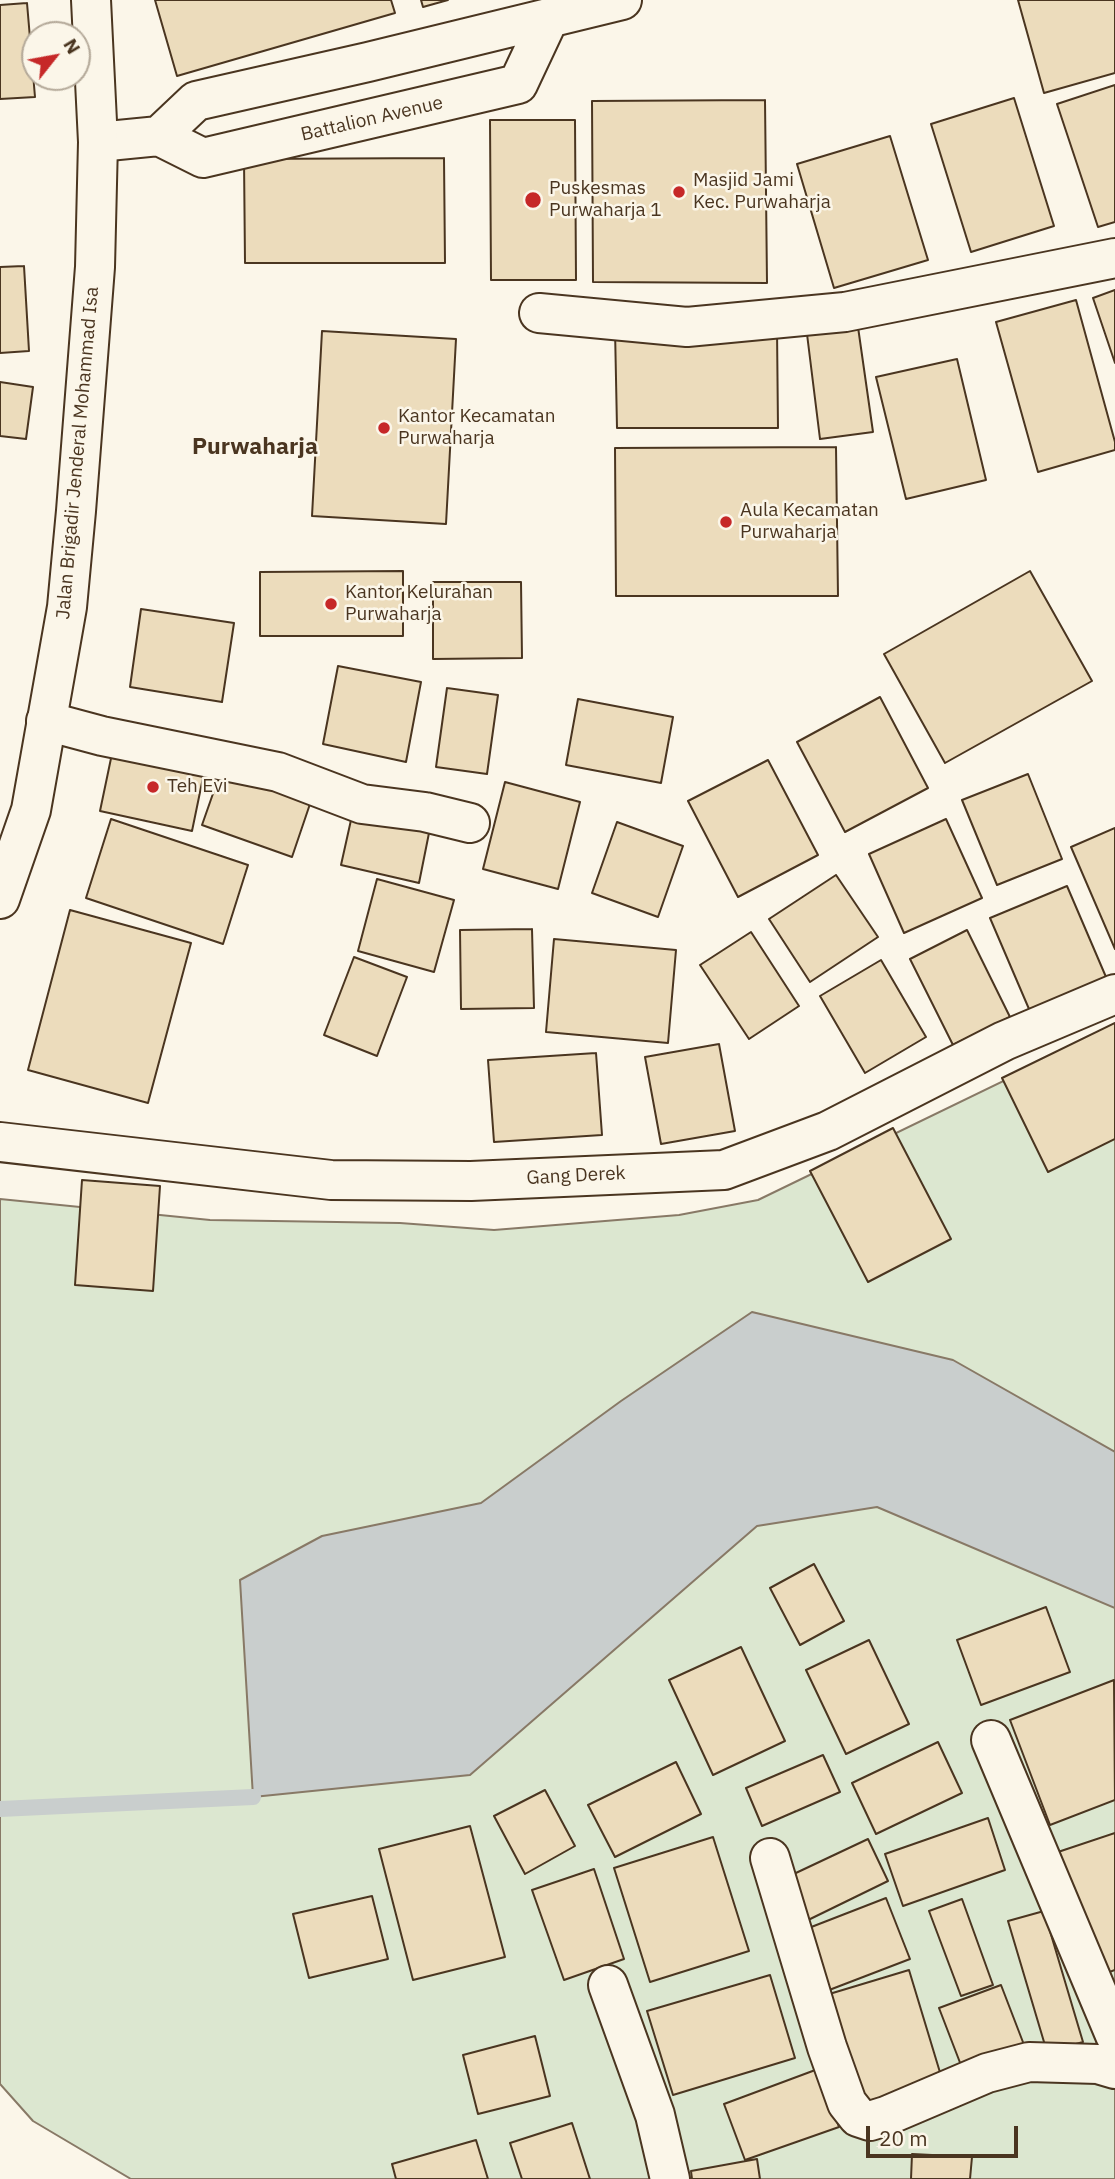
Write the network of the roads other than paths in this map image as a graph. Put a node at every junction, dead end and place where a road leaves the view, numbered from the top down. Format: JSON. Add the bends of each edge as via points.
{"nodes":[{"id":1,"x":91,"y":0,"type":"edge"},
{"id":2,"x":622,"y":0,"type":"edge"},
{"id":3,"x":549,"y":18,"type":"junction"},
{"id":4,"x":159,"y":136,"type":"junction"},
{"id":5,"x":98,"y":142,"type":"junction"},
{"id":6,"x":1115,"y":258,"type":"edge"},
{"id":7,"x":540,"y":313,"type":"dead end"},
{"id":8,"x":46,"y":721,"type":"junction"},
{"id":9,"x":470,"y":823,"type":"dead end"},
{"id":10,"x":0,"y":899,"type":"edge"},
{"id":11,"x":1115,"y":994,"type":"edge"},
{"id":12,"x":0,"y":1142,"type":"edge"},
{"id":13,"x":991,"y":1740,"type":"dead end"},
{"id":14,"x":770,"y":1858,"type":"dead end"},
{"id":15,"x":608,"y":1985,"type":"dead end"},
{"id":16,"x":1115,"y":2035,"type":"edge"},
{"id":17,"x":1115,"y":2069,"type":"edge"},
{"id":18,"x":670,"y":2179,"type":"edge"}],
"edges":[{"from":1,"to":5,"type":"main road","name":"Jalan Brigadir Jenderal Mohammad Isa"},
{"from":2,"to":3,"type":"main road"},
{"from":3,"to":4,"type":"main road","via":[[196,101]]},
{"from":3,"to":4,"type":"main road","name":"Battalion Avenue","via":[[518,85],[203,158]]},
{"from":4,"to":5,"type":"main road"},
{"from":5,"to":8,"type":"main road","name":"Jalan Brigadir Jenderal Mohammad Isa","via":[[95,267],[81,464],[66,607]]},
{"from":6,"to":7,"type":"main road","via":[[845,312],[701,326]]},
{"from":8,"to":9,"type":"main road","via":[[278,772],[362,804]]},
{"from":8,"to":10,"type":"main road","name":"Jalan Brigadir Jenderal Mohammad Isa","via":[[31,810]]},
{"from":11,"to":12,"type":"main road","name":"Gang Derek","via":[[1004,1041],[828,1131],[724,1170],[471,1181],[331,1180]]},
{"from":13,"to":16,"type":"main road"},
{"from":14,"to":17,"type":"main road","via":[[827,2047],[847,2103],[858,2117],[870,2121],[886,2116],[987,2073],[1029,2062],[1098,2064]]},
{"from":15,"to":18,"type":"main road","via":[[655,2115]]}]}
